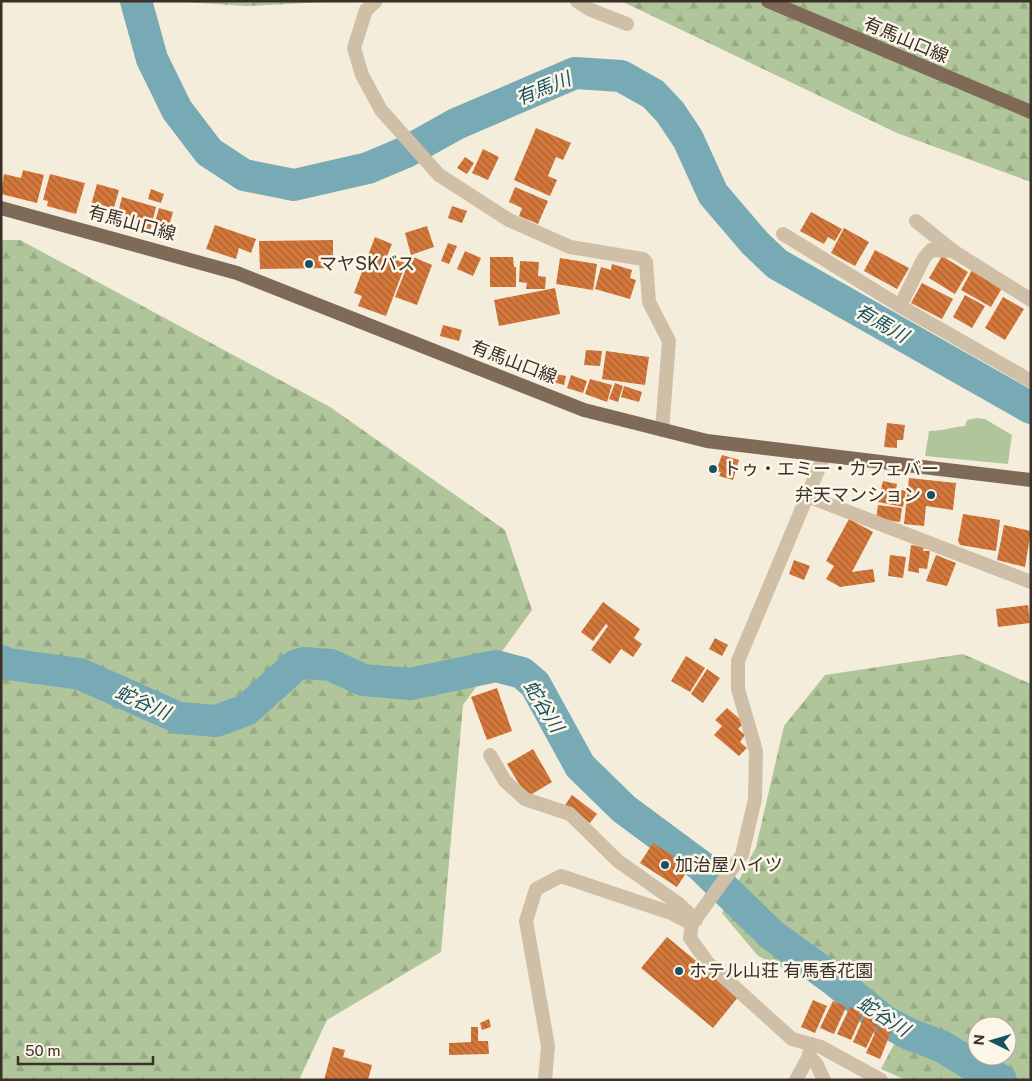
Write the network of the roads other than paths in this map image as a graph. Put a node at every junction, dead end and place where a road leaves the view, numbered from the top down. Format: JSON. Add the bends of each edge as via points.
{"nodes":[{"id":1,"x":376,"y":1,"type":"edge"},
{"id":2,"x":577,"y":1,"type":"edge"},
{"id":3,"x":768,"y":1,"type":"edge"},
{"id":4,"x":627,"y":24,"type":"dead end"},
{"id":5,"x":1031,"y":112,"type":"edge"},
{"id":6,"x":1,"y":208,"type":"edge"},
{"id":7,"x":916,"y":221,"type":"dead end"},
{"id":8,"x":783,"y":234,"type":"dead end"},
{"id":9,"x":953,"y":251,"type":"junction"},
{"id":10,"x":1031,"y":300,"type":"edge"},
{"id":11,"x":900,"y":306,"type":"junction"},
{"id":12,"x":1031,"y":381,"type":"edge"},
{"id":13,"x":662,"y":430,"type":"junction"},
{"id":14,"x":824,"y":456,"type":"junction"},
{"id":15,"x":1031,"y":480,"type":"edge"},
{"id":16,"x":807,"y":496,"type":"junction"},
{"id":17,"x":1031,"y":582,"type":"edge"},
{"id":18,"x":490,"y":755,"type":"dead end"},
{"id":19,"x":694,"y":922,"type":"junction"},
{"id":20,"x":810,"y":1050,"type":"junction"},
{"id":21,"x":544,"y":1080,"type":"edge"},
{"id":22,"x":796,"y":1080,"type":"edge"},
{"id":23,"x":824,"y":1080,"type":"edge"},
{"id":24,"x":880,"y":1080,"type":"edge"}],
"edges":[{"from":1,"to":13,"type":"street","via":[[366,10],[354,48],[362,75],[382,110],[439,175],[509,220],[570,247],[643,258],[646,262],[649,302],[669,342]]},
{"from":2,"to":4,"type":"street"},
{"from":3,"to":5,"type":"main road","name":"有馬山口線"},
{"from":6,"to":13,"type":"main road","name":"有馬山口線","via":[[237,273],[584,410]]},
{"from":7,"to":9,"type":"street"},
{"from":8,"to":11,"type":"street"},
{"from":9,"to":10,"type":"street"},
{"from":9,"to":11,"type":"street","via":[[931,250]]},
{"from":11,"to":12,"type":"street"},
{"from":13,"to":14,"type":"main road","name":"有馬山口線","via":[[707,440]]},
{"from":14,"to":15,"type":"main road","name":"有馬山口線"},
{"from":14,"to":16,"type":"street"},
{"from":16,"to":17,"type":"street"},
{"from":16,"to":19,"type":"street","via":[[738,660],[738,689],[756,751],[755,799],[747,836],[738,861]]},
{"from":18,"to":19,"type":"street","via":[[505,781],[525,799],[570,814],[618,861],[680,904]]},
{"from":19,"to":20,"type":"street","via":[[690,938],[708,964],[792,1039]]},
{"from":19,"to":21,"type":"street","via":[[561,876],[536,889],[526,921],[548,1046]]},
{"from":20,"to":22,"type":"street"},
{"from":20,"to":23,"type":"street"},
{"from":20,"to":24,"type":"street","via":[[821,1047]]}]}
